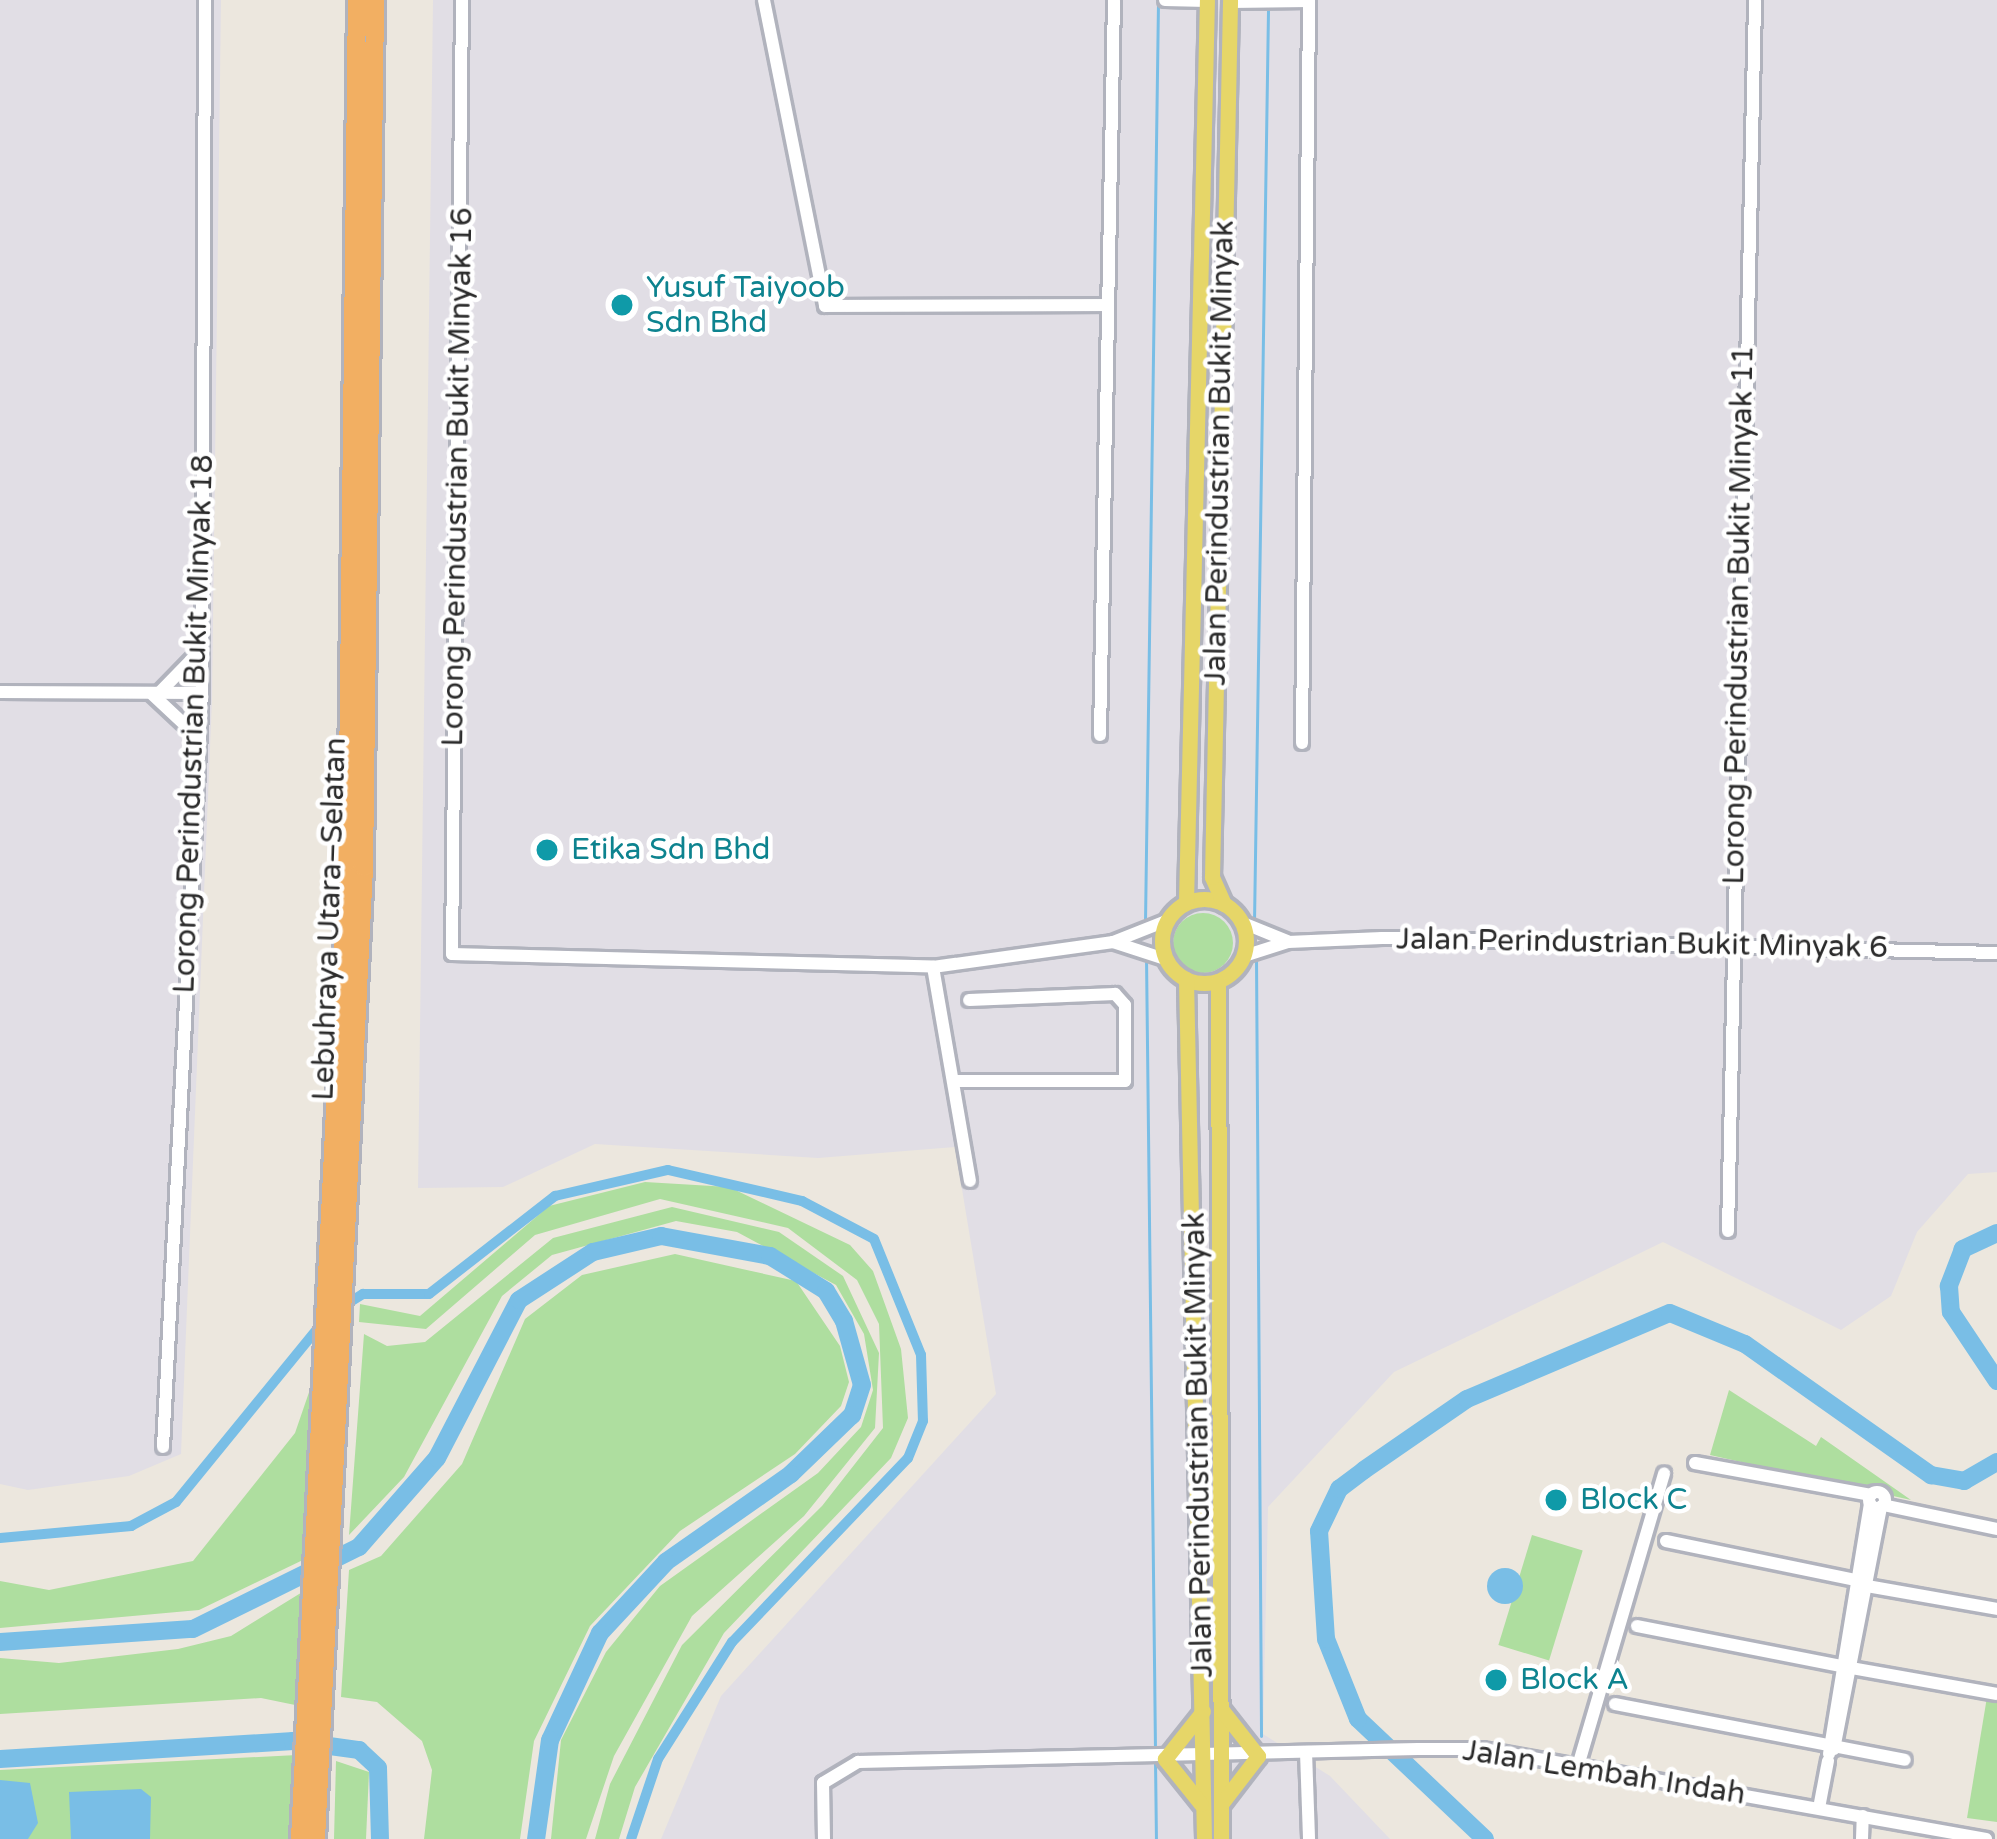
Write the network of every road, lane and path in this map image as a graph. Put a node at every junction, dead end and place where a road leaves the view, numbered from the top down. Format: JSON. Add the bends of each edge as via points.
{"nodes":[{"id":1,"x":205,"y":0,"type":"edge"},
{"id":2,"x":357,"y":0,"type":"edge"},
{"id":3,"x":375,"y":0,"type":"edge"},
{"id":4,"x":462,"y":0,"type":"edge"},
{"id":5,"x":764,"y":0,"type":"edge"},
{"id":6,"x":1114,"y":0,"type":"edge"},
{"id":7,"x":1166,"y":0,"type":"edge"},
{"id":8,"x":1207,"y":0,"type":"edge"},
{"id":9,"x":1755,"y":0,"type":"edge"},
{"id":10,"x":1196,"y":1,"type":"edge"},
{"id":11,"x":1233,"y":1,"type":"edge"},
{"id":12,"x":1304,"y":2,"type":"edge"},
{"id":13,"x":1108,"y":305,"type":"junction"},
{"id":14,"x":202,"y":649,"type":"junction"},
{"id":15,"x":0,"y":692,"type":"edge"},
{"id":16,"x":154,"y":693,"type":"junction"},
{"id":17,"x":202,"y":693,"type":"junction"},
{"id":18,"x":1100,"y":735,"type":"dead end"},
{"id":19,"x":199,"y":739,"type":"junction"},
{"id":20,"x":1302,"y":743,"type":"dead end"},
{"id":21,"x":1186,"y":902,"type":"junction"},
{"id":22,"x":1224,"y":904,"type":"junction"},
{"id":23,"x":1161,"y":923,"type":"junction"},
{"id":24,"x":1253,"y":927,"type":"junction"},
{"id":25,"x":1288,"y":941,"type":"junction"},
{"id":26,"x":1113,"y":942,"type":"junction"},
{"id":27,"x":1733,"y":949,"type":"junction"},
{"id":28,"x":1255,"y":953,"type":"junction"},
{"id":29,"x":1997,"y":953,"type":"edge"},
{"id":30,"x":1159,"y":957,"type":"junction"},
{"id":31,"x":933,"y":968,"type":"junction"},
{"id":32,"x":1186,"y":979,"type":"junction"},
{"id":33,"x":1218,"y":981,"type":"junction"},
{"id":34,"x":968,"y":1000,"type":"dead end"},
{"id":35,"x":953,"y":1082,"type":"junction"},
{"id":36,"x":970,"y":1181,"type":"dead end"},
{"id":37,"x":1728,"y":1231,"type":"dead end"},
{"id":38,"x":339,"y":1240,"type":"junction"},
{"id":39,"x":163,"y":1447,"type":"dead end"},
{"id":40,"x":1695,"y":1463,"type":"dead end"},
{"id":41,"x":1664,"y":1473,"type":"dead end"},
{"id":42,"x":1876,"y":1503,"type":"junction"},
{"id":43,"x":1997,"y":1529,"type":"edge"},
{"id":44,"x":1666,"y":1541,"type":"dead end"},
{"id":45,"x":1862,"y":1583,"type":"junction"},
{"id":46,"x":1997,"y":1609,"type":"edge"},
{"id":47,"x":1637,"y":1626,"type":"dead end"},
{"id":48,"x":1846,"y":1667,"type":"junction"},
{"id":49,"x":1997,"y":1694,"type":"edge"},
{"id":50,"x":1615,"y":1704,"type":"dead end"},
{"id":51,"x":1211,"y":1708,"type":"junction"},
{"id":52,"x":1831,"y":1746,"type":"junction"},
{"id":53,"x":1306,"y":1752,"type":"junction"},
{"id":54,"x":1258,"y":1756,"type":"junction"},
{"id":55,"x":1211,"y":1758,"type":"junction"},
{"id":56,"x":1159,"y":1759,"type":"junction"},
{"id":57,"x":1905,"y":1760,"type":"dead end"},
{"id":58,"x":1828,"y":1761,"type":"dead end"},
{"id":59,"x":1578,"y":1766,"type":"junction"},
{"id":60,"x":311,"y":1775,"type":"junction"},
{"id":61,"x":1212,"y":1807,"type":"junction"},
{"id":62,"x":1819,"y":1808,"type":"junction"},
{"id":63,"x":1863,"y":1816,"type":"junction"},
{"id":64,"x":301,"y":1839,"type":"edge"},
{"id":65,"x":316,"y":1839,"type":"edge"},
{"id":66,"x":824,"y":1839,"type":"edge"},
{"id":67,"x":1204,"y":1839,"type":"edge"},
{"id":68,"x":1221,"y":1839,"type":"edge"},
{"id":69,"x":1309,"y":1839,"type":"edge"},
{"id":70,"x":1862,"y":1839,"type":"edge"},
{"id":71,"x":1986,"y":1839,"type":"edge"}],
"edges":[{"from":1,"to":14,"type":"street","name":"Lorong Perindustrian Bukit Minyak 18"},
{"from":2,"to":38,"type":"highway","name":"Lebuhraya Utara–Selatan"},
{"from":3,"to":38,"type":"highway","name":"Lebuhraya Utara–Selatan"},
{"from":4,"to":31,"type":"street","name":"Lorong Perindustrian Bukit Minyak 16","via":[[452,954]]},
{"from":5,"to":13,"type":"street","via":[[825,306]]},
{"from":6,"to":13,"type":"street"},
{"from":7,"to":10,"type":"street"},
{"from":8,"to":10,"type":"street"},
{"from":8,"to":21,"type":"main road","name":"Jalan Perindustrian Bukit Minyak"},
{"from":9,"to":27,"type":"street","name":"Lorong Perindustrian Bukit Minyak 11"},
{"from":11,"to":12,"type":"street"},
{"from":11,"to":22,"type":"main road","name":"Jalan Perindustrian Bukit Minyak","via":[[1212,877]]},
{"from":12,"to":20,"type":"street"},
{"from":13,"to":18,"type":"street"},
{"from":14,"to":16,"type":"street"},
{"from":14,"to":17,"type":"street","name":"Lorong Perindustrian Bukit Minyak 18"},
{"from":15,"to":16,"type":"street"},
{"from":16,"to":17,"type":"street"},
{"from":16,"to":19,"type":"street"},
{"from":17,"to":19,"type":"street","name":"Lorong Perindustrian Bukit Minyak 18"},
{"from":19,"to":39,"type":"street","name":"Lorong Perindustrian Bukit Minyak 18"},
{"from":21,"to":22,"type":"main road"},
{"from":21,"to":23,"type":"main road"},
{"from":22,"to":24,"type":"main road"},
{"from":23,"to":26,"type":"street"},
{"from":23,"to":30,"type":"main road"},
{"from":24,"to":25,"type":"street"},
{"from":24,"to":28,"type":"main road"},
{"from":25,"to":27,"type":"street","name":"Jalan Perindustrian Bukit Minyak 6"},
{"from":25,"to":28,"type":"street"},
{"from":26,"to":30,"type":"street"},
{"from":26,"to":31,"type":"street"},
{"from":27,"to":29,"type":"street","name":"Jalan Perindustrian Bukit Minyak 6"},
{"from":27,"to":37,"type":"street","name":"Lorong Perindustrian Bukit Minyak 11"},
{"from":28,"to":33,"type":"main road"},
{"from":30,"to":32,"type":"main road"},
{"from":31,"to":35,"type":"street"},
{"from":32,"to":33,"type":"main road"},
{"from":32,"to":51,"type":"main road","name":"Jalan Perindustrian Bukit Minyak"},
{"from":33,"to":51,"type":"main road","name":"Jalan Perindustrian Bukit Minyak"},
{"from":34,"to":35,"type":"street","via":[[1115,994],[1125,1005],[1124,1081]]},
{"from":35,"to":36,"type":"street"},
{"from":38,"to":60,"type":"highway","name":"Lebuhraya Utara–Selatan"},
{"from":40,"to":42,"type":"street"},
{"from":41,"to":59,"type":"street"},
{"from":42,"to":43,"type":"street"},
{"from":42,"to":45,"type":"street"},
{"from":44,"to":45,"type":"street"},
{"from":45,"to":46,"type":"street"},
{"from":45,"to":48,"type":"street"},
{"from":47,"to":48,"type":"street"},
{"from":48,"to":49,"type":"street"},
{"from":48,"to":52,"type":"street"},
{"from":50,"to":52,"type":"street"},
{"from":51,"to":54,"type":"main road"},
{"from":51,"to":55,"type":"main road","name":"Jalan Perindustrian Bukit Minyak"},
{"from":51,"to":56,"type":"main road"},
{"from":52,"to":57,"type":"street"},
{"from":53,"to":54,"type":"street","name":"Jalan Lembah Indah"},
{"from":53,"to":59,"type":"street","name":"Jalan Lembah Indah","via":[[1418,1749]]},
{"from":53,"to":69,"type":"street"},
{"from":54,"to":55,"type":"street","name":"Jalan Lembah Indah"},
{"from":54,"to":61,"type":"main road"},
{"from":55,"to":56,"type":"street","name":"Jalan Lembah Indah"},
{"from":55,"to":61,"type":"main road","name":"Jalan Perindustrian Bukit Minyak"},
{"from":56,"to":61,"type":"main road"},
{"from":56,"to":66,"type":"street","name":"Jalan Lembah Indah","via":[[858,1762],[823,1783]]},
{"from":58,"to":62,"type":"street"},
{"from":59,"to":62,"type":"street","name":"Jalan Lembah Indah"},
{"from":60,"to":64,"type":"highway","name":"Lebuhraya Utara–Selatan"},
{"from":60,"to":65,"type":"highway","name":"Lebuhraya Utara–Selatan"},
{"from":61,"to":67,"type":"main road","name":"Jalan Perindustrian Bukit Minyak"},
{"from":61,"to":68,"type":"main road","name":"Jalan Perindustrian Bukit Minyak"},
{"from":62,"to":63,"type":"street","name":"Jalan Lembah Indah"},
{"from":63,"to":70,"type":"street"},
{"from":63,"to":71,"type":"street","name":"Jalan Lembah Indah"}]}
